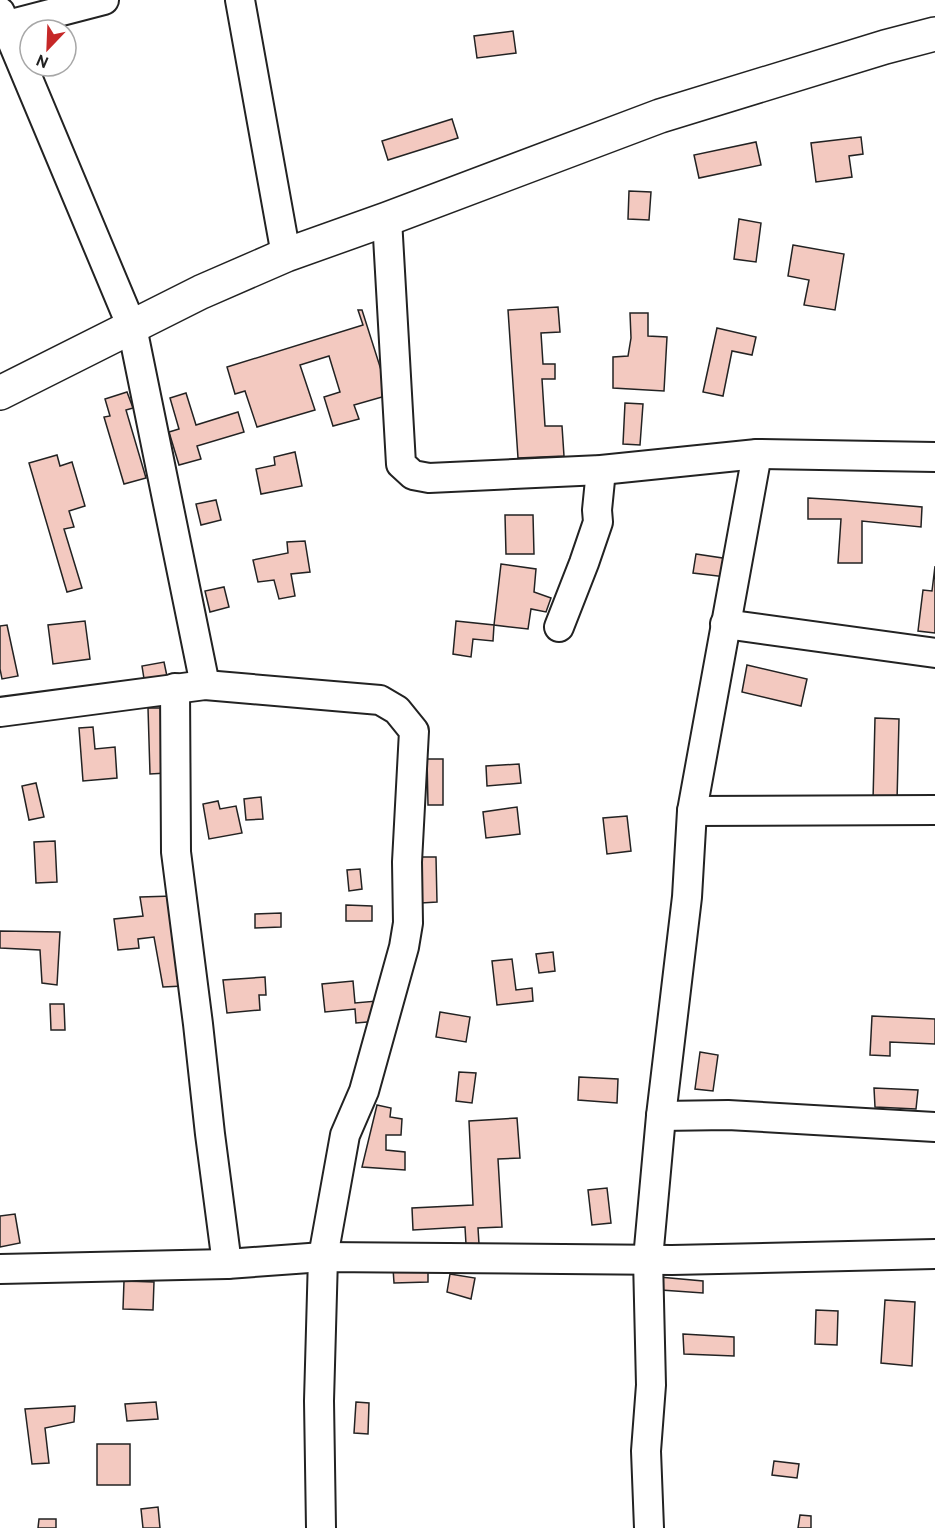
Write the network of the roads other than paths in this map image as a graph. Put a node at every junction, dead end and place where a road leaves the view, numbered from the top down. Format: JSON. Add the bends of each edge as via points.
{"nodes":[{"id":1,"x":104,"y":0,"type":"edge"},
{"id":2,"x":240,"y":0,"type":"edge"},
{"id":3,"x":2,"y":22,"type":"edge"},
{"id":4,"x":935,"y":34,"type":"edge"},
{"id":5,"x":387,"y":219,"type":"junction"},
{"id":6,"x":286,"y":255,"type":"junction"},
{"id":7,"x":132,"y":327,"type":"junction"},
{"id":8,"x":0,"y":393,"type":"edge"},
{"id":9,"x":757,"y":454,"type":"junction"},
{"id":10,"x":935,"y":457,"type":"edge"},
{"id":11,"x":601,"y":470,"type":"junction"},
{"id":12,"x":725,"y":624,"type":"junction"},
{"id":13,"x":559,"y":627,"type":"dead end"},
{"id":14,"x":935,"y":653,"type":"edge"},
{"id":15,"x":205,"y":685,"type":"junction"},
{"id":16,"x":175,"y":688,"type":"junction"},
{"id":17,"x":0,"y":712,"type":"edge"},
{"id":18,"x":935,"y":810,"type":"edge"},
{"id":19,"x":692,"y":812,"type":"junction"},
{"id":20,"x":661,"y":1116,"type":"junction"},
{"id":21,"x":935,"y":1127,"type":"edge"},
{"id":22,"x":935,"y":1254,"type":"edge"},
{"id":23,"x":323,"y":1257,"type":"junction"},
{"id":24,"x":648,"y":1259,"type":"junction"},
{"id":25,"x":228,"y":1264,"type":"junction"},
{"id":26,"x":0,"y":1269,"type":"edge"},
{"id":27,"x":321,"y":1528,"type":"edge"},
{"id":28,"x":649,"y":1528,"type":"edge"}],
"edges":[{"from":1,"to":3,"type":"street"},
{"from":2,"to":6,"type":"street"},
{"from":3,"to":7,"type":"street"},
{"from":4,"to":5,"type":"highway","via":[[660,116]]},
{"from":5,"to":6,"type":"highway"},
{"from":5,"to":11,"type":"street","via":[[401,464],[413,475],[429,478]]},
{"from":6,"to":7,"type":"highway"},
{"from":7,"to":8,"type":"highway"},
{"from":7,"to":15,"type":"street"},
{"from":9,"to":10,"type":"street"},
{"from":9,"to":11,"type":"street"},
{"from":9,"to":12,"type":"street"},
{"from":11,"to":13,"type":"street","via":[[598,522]]},
{"from":12,"to":14,"type":"street"},
{"from":12,"to":19,"type":"street"},
{"from":15,"to":16,"type":"street"},
{"from":15,"to":23,"type":"street","via":[[380,700],[397,710],[414,731],[404,947],[364,1091],[345,1135]]},
{"from":16,"to":17,"type":"street"},
{"from":16,"to":25,"type":"street","via":[[176,852]]},
{"from":18,"to":19,"type":"street"},
{"from":19,"to":20,"type":"street","via":[[687,897]]},
{"from":20,"to":21,"type":"street","via":[[728,1115]]},
{"from":20,"to":24,"type":"street"},
{"from":22,"to":24,"type":"street"},
{"from":23,"to":24,"type":"street"},
{"from":23,"to":25,"type":"street"},
{"from":23,"to":27,"type":"street"},
{"from":24,"to":28,"type":"street"},
{"from":25,"to":26,"type":"street"}]}
